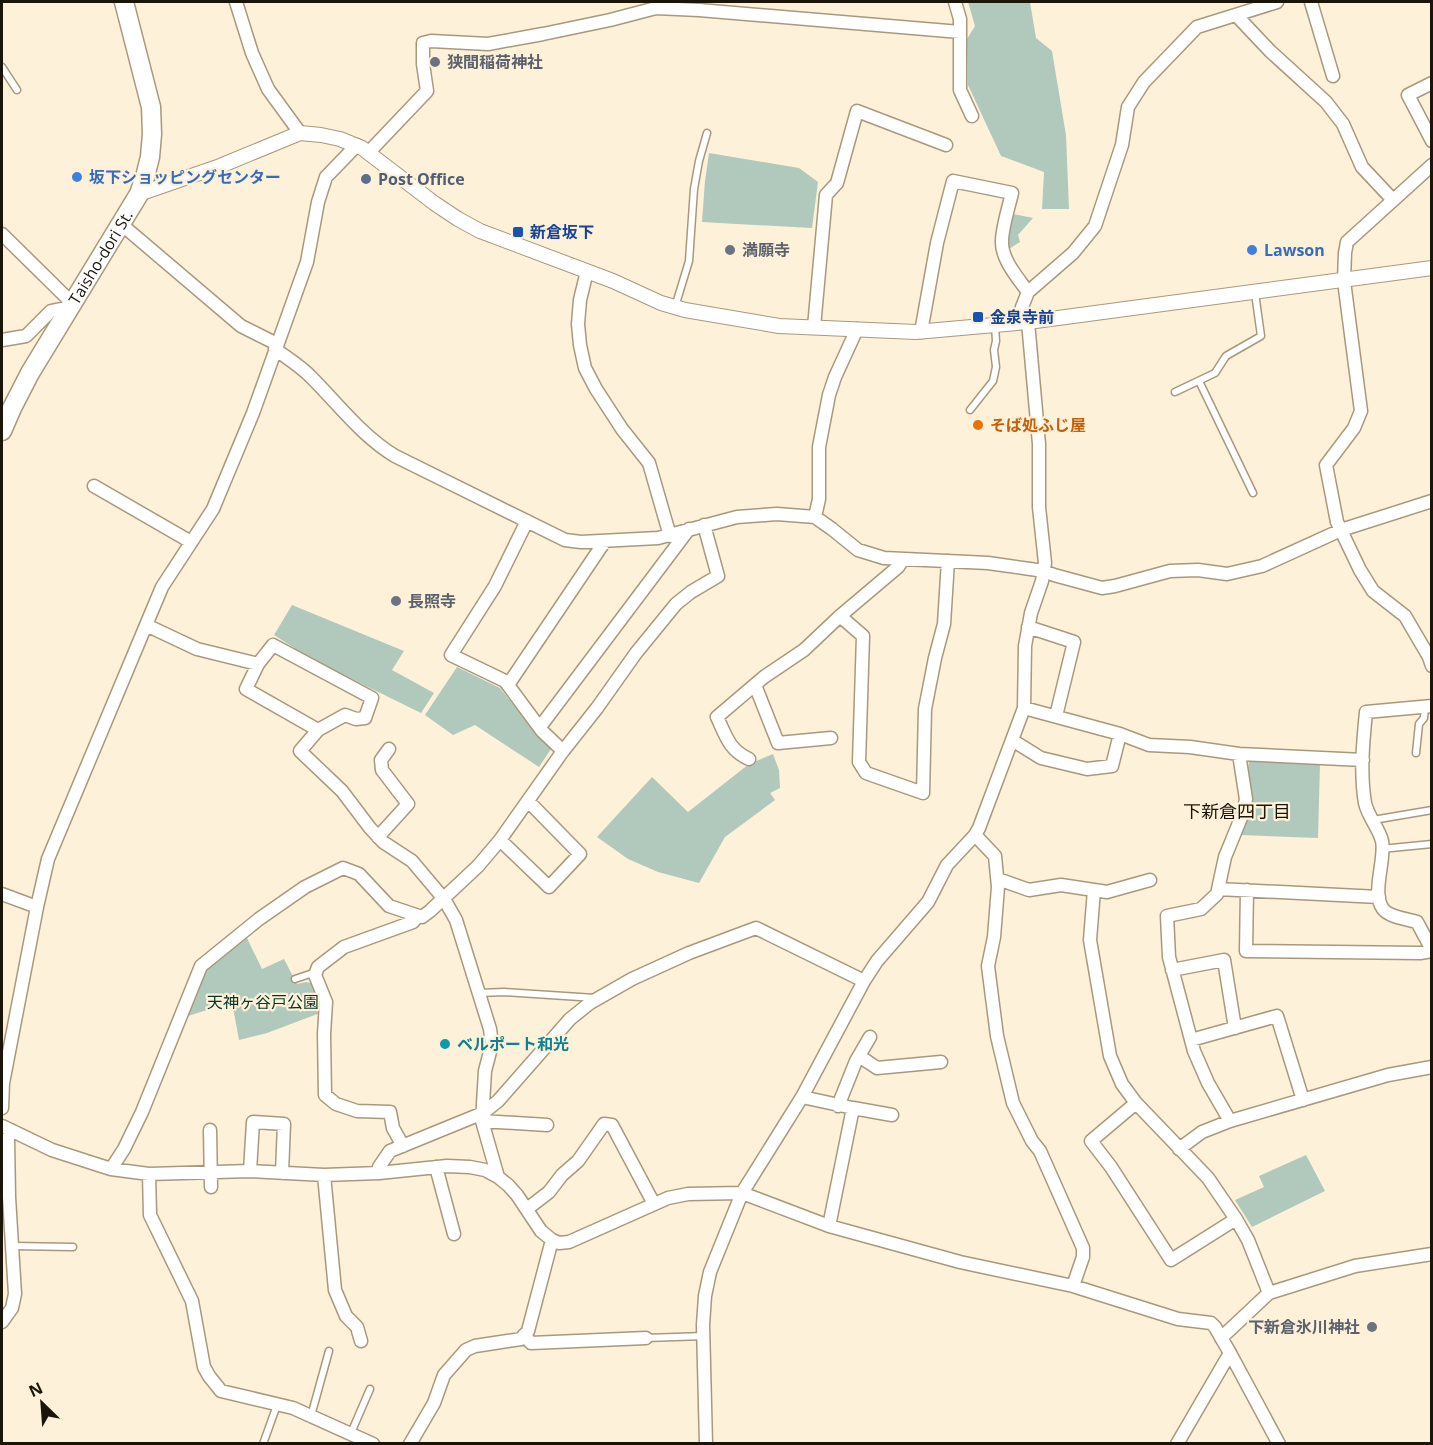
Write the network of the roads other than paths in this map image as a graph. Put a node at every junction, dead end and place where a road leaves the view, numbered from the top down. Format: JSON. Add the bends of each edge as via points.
{"nodes":[{"id":1,"x":124,"y":2,"type":"edge"},
{"id":2,"x":236,"y":2,"type":"edge"},
{"id":3,"x":955,"y":2,"type":"edge"},
{"id":4,"x":1277,"y":2,"type":"edge"},
{"id":5,"x":1311,"y":2,"type":"edge"},
{"id":6,"x":1236,"y":15,"type":"junction"},
{"id":7,"x":960,"y":32,"type":"junction"},
{"id":8,"x":2,"y":67,"type":"edge"},
{"id":9,"x":1333,"y":76,"type":"dead end"},
{"id":10,"x":1431,"y":83,"type":"edge"},
{"id":11,"x":17,"y":90,"type":"dead end"},
{"id":12,"x":972,"y":116,"type":"dead end"},
{"id":13,"x":707,"y":133,"type":"dead end"},
{"id":14,"x":300,"y":134,"type":"junction"},
{"id":15,"x":1431,"y":141,"type":"edge"},
{"id":16,"x":946,"y":145,"type":"dead end"},
{"id":17,"x":363,"y":149,"type":"junction"},
{"id":18,"x":1431,"y":165,"type":"edge"},
{"id":19,"x":139,"y":194,"type":"junction"},
{"id":20,"x":1393,"y":200,"type":"junction"},
{"id":21,"x":121,"y":224,"type":"junction"},
{"id":22,"x":2,"y":234,"type":"edge"},
{"id":23,"x":1431,"y":268,"type":"edge"},
{"id":24,"x":587,"y":271,"type":"junction"},
{"id":25,"x":1344,"y":280,"type":"junction"},
{"id":26,"x":1028,"y":292,"type":"junction"},
{"id":27,"x":1255,"y":292,"type":"junction"},
{"id":28,"x":71,"y":305,"type":"junction"},
{"id":29,"x":675,"y":307,"type":"junction"},
{"id":30,"x":1024,"y":323,"type":"junction"},
{"id":31,"x":994,"y":326,"type":"junction"},
{"id":32,"x":813,"y":327,"type":"junction"},
{"id":33,"x":858,"y":329,"type":"junction"},
{"id":34,"x":921,"y":332,"type":"junction"},
{"id":35,"x":2,"y":340,"type":"edge"},
{"id":36,"x":276,"y":346,"type":"junction"},
{"id":37,"x":1199,"y":381,"type":"junction"},
{"id":38,"x":1175,"y":392,"type":"dead end"},
{"id":39,"x":970,"y":410,"type":"dead end"},
{"id":40,"x":2,"y":431,"type":"edge"},
{"id":41,"x":94,"y":486,"type":"dead end"},
{"id":42,"x":1253,"y":493,"type":"dead end"},
{"id":43,"x":1431,"y":501,"type":"edge"},
{"id":44,"x":815,"y":517,"type":"junction"},
{"id":45,"x":526,"y":521,"type":"junction"},
{"id":46,"x":704,"y":525,"type":"junction"},
{"id":47,"x":689,"y":529,"type":"junction"},
{"id":48,"x":1341,"y":530,"type":"junction"},
{"id":49,"x":670,"y":536,"type":"junction"},
{"id":50,"x":604,"y":541,"type":"junction"},
{"id":51,"x":191,"y":542,"type":"junction"},
{"id":52,"x":903,"y":559,"type":"junction"},
{"id":53,"x":948,"y":561,"type":"junction"},
{"id":54,"x":1044,"y":571,"type":"junction"},
{"id":55,"x":840,"y":616,"type":"junction"},
{"id":56,"x":146,"y":625,"type":"junction"},
{"id":57,"x":1028,"y":627,"type":"junction"},
{"id":58,"x":258,"y":664,"type":"junction"},
{"id":59,"x":1431,"y":666,"type":"edge"},
{"id":60,"x":755,"y":685,"type":"junction"},
{"id":61,"x":508,"y":686,"type":"junction"},
{"id":62,"x":1428,"y":707,"type":"edge"},
{"id":63,"x":1024,"y":708,"type":"junction"},
{"id":64,"x":1056,"y":716,"type":"junction"},
{"id":65,"x":540,"y":727,"type":"junction"},
{"id":66,"x":318,"y":730,"type":"junction"},
{"id":67,"x":1120,"y":734,"type":"junction"},
{"id":68,"x":831,"y":738,"type":"dead end"},
{"id":69,"x":1012,"y":740,"type":"junction"},
{"id":70,"x":389,"y":749,"type":"dead end"},
{"id":71,"x":563,"y":750,"type":"junction"},
{"id":72,"x":1416,"y":753,"type":"dead end"},
{"id":73,"x":1239,"y":754,"type":"junction"},
{"id":74,"x":749,"y":759,"type":"dead end"},
{"id":75,"x":1363,"y":760,"type":"junction"},
{"id":76,"x":528,"y":801,"type":"junction"},
{"id":77,"x":1431,"y":810,"type":"edge"},
{"id":78,"x":1372,"y":820,"type":"junction"},
{"id":79,"x":975,"y":835,"type":"junction"},
{"id":80,"x":378,"y":837,"type":"junction"},
{"id":81,"x":500,"y":840,"type":"junction"},
{"id":82,"x":1431,"y":844,"type":"edge"},
{"id":83,"x":1382,"y":849,"type":"junction"},
{"id":84,"x":998,"y":879,"type":"junction"},
{"id":85,"x":1150,"y":880,"type":"dead end"},
{"id":86,"x":1218,"y":889,"type":"junction"},
{"id":87,"x":1094,"y":890,"type":"junction"},
{"id":88,"x":1248,"y":890,"type":"junction"},
{"id":89,"x":2,"y":894,"type":"edge"},
{"id":90,"x":1378,"y":897,"type":"junction"},
{"id":91,"x":444,"y":899,"type":"junction"},
{"id":92,"x":37,"y":907,"type":"junction"},
{"id":93,"x":418,"y":916,"type":"junction"},
{"id":94,"x":1431,"y":950,"type":"edge"},
{"id":95,"x":1172,"y":970,"type":"junction"},
{"id":96,"x":315,"y":975,"type":"junction"},
{"id":97,"x":296,"y":979,"type":"dead end"},
{"id":98,"x":864,"y":981,"type":"junction"},
{"id":99,"x":479,"y":993,"type":"junction"},
{"id":100,"x":598,"y":998,"type":"junction"},
{"id":101,"x":1235,"y":1028,"type":"junction"},
{"id":102,"x":870,"y":1037,"type":"dead end"},
{"id":103,"x":1191,"y":1040,"type":"junction"},
{"id":104,"x":859,"y":1056,"type":"junction"},
{"id":105,"x":941,"y":1062,"type":"dead end"},
{"id":106,"x":1431,"y":1067,"type":"edge"},
{"id":107,"x":802,"y":1097,"type":"junction"},
{"id":108,"x":1303,"y":1100,"type":"junction"},
{"id":109,"x":1136,"y":1103,"type":"junction"},
{"id":110,"x":838,"y":1106,"type":"junction"},
{"id":111,"x":2,"y":1108,"type":"edge"},
{"id":112,"x":853,"y":1108,"type":"junction"},
{"id":113,"x":892,"y":1114,"type":"dead end"},
{"id":114,"x":483,"y":1117,"type":"junction"},
{"id":115,"x":1230,"y":1121,"type":"junction"},
{"id":116,"x":547,"y":1125,"type":"dead end"},
{"id":117,"x":6,"y":1128,"type":"edge"},
{"id":118,"x":210,"y":1130,"type":"dead end"},
{"id":119,"x":403,"y":1146,"type":"junction"},
{"id":120,"x":1179,"y":1149,"type":"junction"},
{"id":121,"x":436,"y":1167,"type":"junction"},
{"id":122,"x":111,"y":1169,"type":"junction"},
{"id":123,"x":250,"y":1171,"type":"junction"},
{"id":124,"x":211,"y":1172,"type":"junction"},
{"id":125,"x":282,"y":1173,"type":"junction"},
{"id":126,"x":379,"y":1173,"type":"junction"},
{"id":127,"x":149,"y":1174,"type":"junction"},
{"id":128,"x":324,"y":1175,"type":"junction"},
{"id":129,"x":498,"y":1177,"type":"junction"},
{"id":130,"x":211,"y":1187,"type":"dead end"},
{"id":131,"x":742,"y":1193,"type":"junction"},
{"id":132,"x":654,"y":1204,"type":"junction"},
{"id":133,"x":527,"y":1209,"type":"junction"},
{"id":134,"x":1236,"y":1219,"type":"junction"},
{"id":135,"x":829,"y":1226,"type":"junction"},
{"id":136,"x":454,"y":1234,"type":"dead end"},
{"id":137,"x":552,"y":1240,"type":"junction"},
{"id":138,"x":12,"y":1246,"type":"junction"},
{"id":139,"x":74,"y":1247,"type":"dead end"},
{"id":140,"x":1431,"y":1254,"type":"edge"},
{"id":141,"x":1073,"y":1287,"type":"junction"},
{"id":142,"x":1269,"y":1293,"type":"junction"},
{"id":143,"x":2,"y":1322,"type":"edge"},
{"id":144,"x":524,"y":1335,"type":"junction"},
{"id":145,"x":704,"y":1336,"type":"junction"},
{"id":146,"x":646,"y":1338,"type":"joint"},
{"id":147,"x":1221,"y":1338,"type":"junction"},
{"id":148,"x":362,"y":1341,"type":"dead end"},
{"id":149,"x":329,"y":1351,"type":"dead end"},
{"id":150,"x":1230,"y":1353,"type":"junction"},
{"id":151,"x":369,"y":1389,"type":"dead end"},
{"id":152,"x":278,"y":1404,"type":"junction"},
{"id":153,"x":311,"y":1416,"type":"junction"},
{"id":154,"x":351,"y":1433,"type":"junction"},
{"id":155,"x":263,"y":1443,"type":"edge"},
{"id":156,"x":373,"y":1443,"type":"edge"},
{"id":157,"x":410,"y":1443,"type":"edge"},
{"id":158,"x":706,"y":1443,"type":"edge"},
{"id":159,"x":1177,"y":1443,"type":"edge"},
{"id":160,"x":1279,"y":1443,"type":"edge"}],
"edges":[{"from":1,"to":19,"type":"main road","name":"Taisho-dori St.","via":[[151,107],[150,157]]},
{"from":2,"to":14,"type":"street","via":[[268,88]]},
{"from":3,"to":7,"type":"street"},
{"from":4,"to":6,"type":"street"},
{"from":5,"to":9,"type":"street"},
{"from":6,"to":20,"type":"street","via":[[1332,109],[1362,167]]},
{"from":6,"to":26,"type":"street","via":[[1197,27],[1144,82],[1128,107],[1122,145],[1095,226],[1073,253]]},
{"from":7,"to":12,"type":"street","via":[[960,90]]},
{"from":7,"to":17,"type":"street","via":[[656,8],[488,44],[431,41],[423,43],[426,90]]},
{"from":8,"to":11,"type":"lane"},
{"from":10,"to":15,"type":"street","via":[[1408,95]]},
{"from":13,"to":29,"type":"lane","via":[[694,189],[689,261]]},
{"from":14,"to":17,"type":"street","via":[[340,139]]},
{"from":14,"to":19,"type":"street"},
{"from":16,"to":32,"type":"street","via":[[857,111],[837,183],[826,195]]},
{"from":17,"to":24,"type":"street","via":[[434,203],[480,231]]},
{"from":17,"to":36,"type":"street","via":[[326,177],[307,262]]},
{"from":18,"to":20,"type":"street"},
{"from":19,"to":21,"type":"main road","name":"Taisho-dori St."},
{"from":20,"to":25,"type":"street","via":[[1347,242]]},
{"from":21,"to":28,"type":"main road","name":"Taisho-dori St."},
{"from":21,"to":36,"type":"street","via":[[241,326]]},
{"from":22,"to":28,"type":"street"},
{"from":23,"to":25,"type":"street"},
{"from":24,"to":29,"type":"street"},
{"from":24,"to":49,"type":"street","via":[[578,324],[585,368],[622,429],[649,463]]},
{"from":25,"to":27,"type":"street"},
{"from":25,"to":48,"type":"street","via":[[1361,411],[1354,428],[1326,465]]},
{"from":26,"to":30,"type":"street","via":[[1022,307]]},
{"from":26,"to":34,"type":"street","via":[[1012,268],[1002,241],[1012,193],[953,181]]},
{"from":27,"to":30,"type":"street"},
{"from":27,"to":37,"type":"lane","via":[[1261,336],[1226,357],[1215,373]]},
{"from":28,"to":35,"type":"street","via":[[51,311],[26,336]]},
{"from":28,"to":40,"type":"main road","name":"Taisho-dori St.","via":[[21,390]]},
{"from":29,"to":32,"type":"street","via":[[779,326]]},
{"from":30,"to":31,"type":"street"},
{"from":30,"to":54,"type":"street","via":[[1039,444]]},
{"from":31,"to":34,"type":"street"},
{"from":31,"to":39,"type":"lane","via":[[993,381]]},
{"from":32,"to":33,"type":"street"},
{"from":33,"to":34,"type":"street"},
{"from":33,"to":44,"type":"street","via":[[830,395],[819,447]]},
{"from":36,"to":45,"type":"street","via":[[381,447]]},
{"from":36,"to":51,"type":"street","via":[[213,509]]},
{"from":37,"to":38,"type":"lane"},
{"from":37,"to":42,"type":"lane"},
{"from":41,"to":51,"type":"street"},
{"from":43,"to":48,"type":"street"},
{"from":44,"to":46,"type":"street","via":[[757,515]]},
{"from":44,"to":52,"type":"street","via":[[858,550]]},
{"from":45,"to":50,"type":"street","via":[[565,540]]},
{"from":45,"to":61,"type":"street","via":[[495,586],[451,655]]},
{"from":46,"to":47,"type":"street"},
{"from":46,"to":71,"type":"street","via":[[718,576],[676,604]]},
{"from":47,"to":49,"type":"street"},
{"from":47,"to":65,"type":"street"},
{"from":48,"to":54,"type":"street","via":[[1262,566],[1227,574],[1170,572],[1102,588]]},
{"from":48,"to":59,"type":"street","via":[[1373,591],[1405,616]]},
{"from":49,"to":50,"type":"street"},
{"from":50,"to":61,"type":"street"},
{"from":51,"to":56,"type":"street","via":[[162,587]]},
{"from":52,"to":53,"type":"street"},
{"from":52,"to":55,"type":"street"},
{"from":53,"to":54,"type":"street"},
{"from":53,"to":55,"type":"street","via":[[944,624],[925,709],[923,793],[866,773],[859,762],[863,636]]},
{"from":54,"to":57,"type":"street"},
{"from":55,"to":60,"type":"street","via":[[804,650]]},
{"from":56,"to":58,"type":"street","via":[[197,649]]},
{"from":56,"to":92,"type":"street","via":[[48,859]]},
{"from":57,"to":63,"type":"street"},
{"from":57,"to":64,"type":"street","via":[[1074,642]]},
{"from":58,"to":66,"type":"street","via":[[246,689]]},
{"from":58,"to":66,"type":"street","via":[[273,645],[372,698],[364,718],[345,715]]},
{"from":60,"to":68,"type":"street","via":[[778,742]]},
{"from":60,"to":74,"type":"street","via":[[717,717],[730,744]]},
{"from":61,"to":65,"type":"street"},
{"from":62,"to":72,"type":"lane","via":[[1419,724]]},
{"from":62,"to":75,"type":"street","via":[[1365,712]]},
{"from":63,"to":64,"type":"street"},
{"from":63,"to":69,"type":"street"},
{"from":64,"to":67,"type":"street"},
{"from":65,"to":71,"type":"street"},
{"from":66,"to":80,"type":"street","via":[[300,751],[342,791]]},
{"from":67,"to":69,"type":"street","via":[[1112,766],[1087,769],[1041,758]]},
{"from":67,"to":73,"type":"street","via":[[1149,745]]},
{"from":69,"to":79,"type":"street"},
{"from":70,"to":80,"type":"street","via":[[381,760],[382,770],[408,804]]},
{"from":71,"to":76,"type":"street"},
{"from":73,"to":75,"type":"street"},
{"from":73,"to":86,"type":"street","via":[[1246,799],[1244,813],[1225,857]]},
{"from":75,"to":78,"type":"street","via":[[1366,806]]},
{"from":76,"to":81,"type":"street"},
{"from":76,"to":81,"type":"street","via":[[580,854],[549,887]]},
{"from":77,"to":78,"type":"lane"},
{"from":78,"to":83,"type":"street"},
{"from":79,"to":84,"type":"street","via":[[995,856]]},
{"from":79,"to":98,"type":"street","via":[[947,865],[928,902]]},
{"from":80,"to":91,"type":"street","via":[[412,861]]},
{"from":81,"to":91,"type":"street"},
{"from":82,"to":83,"type":"lane"},
{"from":83,"to":90,"type":"street"},
{"from":84,"to":87,"type":"street","via":[[1029,890],[1061,885]]},
{"from":84,"to":141,"type":"street","via":[[988,966],[997,1036],[1013,1103],[1040,1151],[1083,1248]]},
{"from":85,"to":87,"type":"street","via":[[1107,892]]},
{"from":86,"to":88,"type":"street"},
{"from":86,"to":95,"type":"street","via":[[1201,909],[1167,916]]},
{"from":87,"to":109,"type":"street","via":[[1090,940],[1110,1056],[1122,1084]]},
{"from":88,"to":90,"type":"street"},
{"from":88,"to":94,"type":"street","via":[[1246,951]]},
{"from":89,"to":92,"type":"street"},
{"from":90,"to":94,"type":"street","via":[[1387,913],[1417,922]]},
{"from":91,"to":93,"type":"street"},
{"from":91,"to":99,"type":"street","via":[[456,920]]},
{"from":92,"to":111,"type":"street","via":[[5,1073]]},
{"from":93,"to":96,"type":"street","via":[[413,922],[344,947],[318,967]]},
{"from":93,"to":122,"type":"street","via":[[389,906],[359,874],[343,868],[296,893],[201,966],[158,1077]]},
{"from":95,"to":101,"type":"street","via":[[1224,960]]},
{"from":95,"to":103,"type":"street"},
{"from":96,"to":97,"type":"lane"},
{"from":96,"to":119,"type":"street","via":[[326,1002],[325,1095],[336,1104],[357,1111],[390,1112]]},
{"from":98,"to":100,"type":"street","via":[[756,928],[689,953]]},
{"from":98,"to":107,"type":"street"},
{"from":99,"to":100,"type":"lane"},
{"from":99,"to":114,"type":"street","via":[[492,1044],[485,1071]]},
{"from":100,"to":114,"type":"street","via":[[570,1019]]},
{"from":101,"to":103,"type":"street"},
{"from":101,"to":108,"type":"street","via":[[1277,1016]]},
{"from":102,"to":104,"type":"street"},
{"from":103,"to":115,"type":"street","via":[[1208,1083]]},
{"from":104,"to":105,"type":"street","via":[[877,1068]]},
{"from":104,"to":110,"type":"street"},
{"from":106,"to":108,"type":"street"},
{"from":107,"to":110,"type":"street"},
{"from":107,"to":131,"type":"street"},
{"from":108,"to":115,"type":"street"},
{"from":109,"to":120,"type":"street"},
{"from":109,"to":134,"type":"street","via":[[1090,1141],[1171,1260]]},
{"from":110,"to":112,"type":"street"},
{"from":112,"to":113,"type":"street"},
{"from":112,"to":135,"type":"street"},
{"from":114,"to":116,"type":"street"},
{"from":114,"to":119,"type":"street"},
{"from":114,"to":129,"type":"street"},
{"from":115,"to":120,"type":"street","via":[[1202,1132]]},
{"from":117,"to":122,"type":"street","via":[[52,1150]]},
{"from":117,"to":138,"type":"street"},
{"from":118,"to":124,"type":"street"},
{"from":119,"to":126,"type":"street","via":[[390,1151]]},
{"from":120,"to":134,"type":"street","via":[[1208,1178]]},
{"from":121,"to":126,"type":"street"},
{"from":121,"to":129,"type":"street","via":[[470,1167]]},
{"from":121,"to":136,"type":"street"},
{"from":122,"to":127,"type":"street"},
{"from":123,"to":124,"type":"street"},
{"from":123,"to":125,"type":"street"},
{"from":123,"to":125,"type":"street","via":[[253,1122],[284,1124]]},
{"from":124,"to":127,"type":"street"},
{"from":124,"to":130,"type":"street"},
{"from":125,"to":128,"type":"street"},
{"from":126,"to":128,"type":"street"},
{"from":127,"to":152,"type":"street","via":[[150,1215],[192,1301],[209,1376],[221,1390]]},
{"from":128,"to":148,"type":"street","via":[[335,1290]]},
{"from":129,"to":133,"type":"street"},
{"from":131,"to":132,"type":"street","via":[[688,1194]]},
{"from":131,"to":135,"type":"street"},
{"from":131,"to":145,"type":"street","via":[[710,1272]]},
{"from":132,"to":133,"type":"street","via":[[612,1125],[604,1124],[578,1161]]},
{"from":132,"to":137,"type":"street","via":[[569,1242]]},
{"from":133,"to":137,"type":"street"},
{"from":134,"to":142,"type":"street"},
{"from":135,"to":141,"type":"street","via":[[960,1262]]},
{"from":137,"to":144,"type":"street"},
{"from":138,"to":139,"type":"lane"},
{"from":138,"to":143,"type":"street","via":[[15,1294],[12,1308]]},
{"from":140,"to":142,"type":"street","via":[[1355,1266]]},
{"from":141,"to":147,"type":"street","via":[[1178,1320],[1211,1323]]},
{"from":142,"to":147,"type":"street"},
{"from":144,"to":146,"type":"street","via":[[531,1343]]},
{"from":144,"to":157,"type":"street","via":[[521,1339],[466,1350],[444,1375],[434,1403]]},
{"from":145,"to":146,"type":"lane"},
{"from":145,"to":158,"type":"street"},
{"from":147,"to":150,"type":"street"},
{"from":149,"to":153,"type":"lane"},
{"from":150,"to":159,"type":"street"},
{"from":150,"to":160,"type":"street"},
{"from":151,"to":154,"type":"lane"},
{"from":152,"to":153,"type":"street"},
{"from":152,"to":155,"type":"lane"},
{"from":153,"to":154,"type":"street"},
{"from":154,"to":156,"type":"street"}]}
